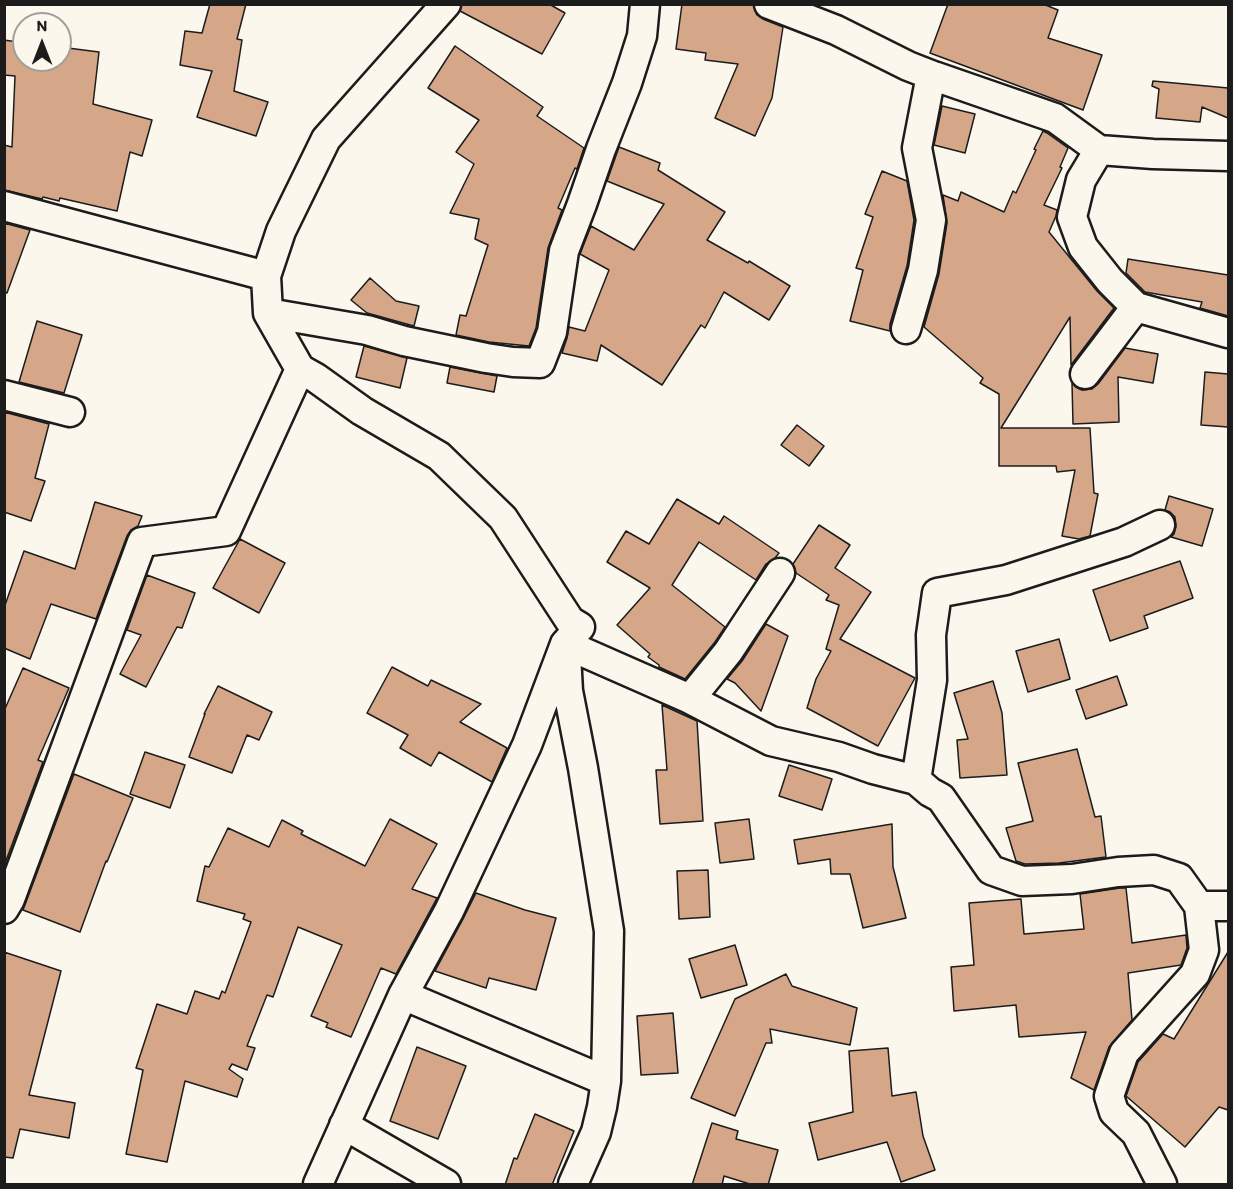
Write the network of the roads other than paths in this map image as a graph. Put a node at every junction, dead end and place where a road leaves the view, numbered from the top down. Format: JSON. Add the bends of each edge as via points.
{"nodes":[{"id":1,"x":645,"y":4,"type":"edge"},
{"id":2,"x":769,"y":4,"type":"edge"},
{"id":3,"x":443,"y":5,"type":"edge"},
{"id":4,"x":931,"y":75,"type":"junction"},
{"id":5,"x":1099,"y":150,"type":"junction"},
{"id":6,"x":1228,"y":156,"type":"edge"},
{"id":7,"x":4,"y":206,"type":"edge"},
{"id":8,"x":266,"y":276,"type":"junction"},
{"id":9,"x":1136,"y":307,"type":"junction"},
{"id":10,"x":268,"y":313,"type":"junction"},
{"id":11,"x":906,"y":328,"type":"dead end"},
{"id":12,"x":1228,"y":333,"type":"edge"},
{"id":13,"x":300,"y":369,"type":"junction"},
{"id":14,"x":1085,"y":374,"type":"dead end"},
{"id":15,"x":4,"y":394,"type":"edge"},
{"id":16,"x":70,"y":412,"type":"dead end"},
{"id":17,"x":1160,"y":525,"type":"dead end"},
{"id":18,"x":780,"y":573,"type":"dead end"},
{"id":19,"x":565,"y":644,"type":"junction"},
{"id":20,"x":690,"y":699,"type":"junction"},
{"id":21,"x":916,"y":780,"type":"junction"},
{"id":22,"x":1199,"y":906,"type":"junction"},
{"id":23,"x":1228,"y":906,"type":"edge"},
{"id":24,"x":4,"y":909,"type":"edge"},
{"id":25,"x":403,"y":995,"type":"junction"},
{"id":26,"x":606,"y":1081,"type":"junction"},
{"id":27,"x":345,"y":1125,"type":"junction"},
{"id":28,"x":318,"y":1185,"type":"edge"},
{"id":29,"x":446,"y":1185,"type":"edge"},
{"id":30,"x":573,"y":1185,"type":"edge"},
{"id":31,"x":1162,"y":1185,"type":"edge"}],
"edges":[{"from":1,"to":10,"type":"street","via":[[642,36],[627,83],[564,251],[552,333],[540,363],[486,358],[367,330]]},
{"from":2,"to":4,"type":"street","via":[[836,30]]},
{"from":3,"to":8,"type":"street","via":[[326,139],[281,231]]},
{"from":4,"to":5,"type":"street","via":[[1056,118]]},
{"from":4,"to":11,"type":"street","via":[[917,148],[931,220]]},
{"from":5,"to":6,"type":"street"},
{"from":5,"to":9,"type":"street","via":[[1081,180],[1072,218],[1083,247]]},
{"from":7,"to":8,"type":"street"},
{"from":8,"to":10,"type":"street"},
{"from":9,"to":12,"type":"street"},
{"from":9,"to":14,"type":"street"},
{"from":10,"to":13,"type":"street"},
{"from":13,"to":19,"type":"street","via":[[439,456],[503,518],[570,621],[580,627]]},
{"from":13,"to":24,"type":"street","via":[[226,531],[142,542]]},
{"from":15,"to":16,"type":"street"},
{"from":17,"to":21,"type":"street","via":[[1124,542],[1006,580],[937,593],[931,635],[932,680]]},
{"from":18,"to":20,"type":"street","via":[[728,652]]},
{"from":19,"to":20,"type":"street"},
{"from":19,"to":25,"type":"street","via":[[527,745]]},
{"from":19,"to":26,"type":"street","via":[[568,691],[609,932]]},
{"from":20,"to":21,"type":"street","via":[[771,741]]},
{"from":21,"to":22,"type":"street","via":[[941,798],[991,870],[1022,881],[1154,870],[1179,878]]},
{"from":22,"to":23,"type":"street"},
{"from":22,"to":31,"type":"street","via":[[1204,950],[1195,974],[1124,1053],[1109,1096],[1114,1112],[1136,1133]]},
{"from":25,"to":26,"type":"street"},
{"from":25,"to":27,"type":"street"},
{"from":26,"to":30,"type":"street","via":[[596,1132]]},
{"from":27,"to":28,"type":"street"},
{"from":27,"to":29,"type":"street"}]}
